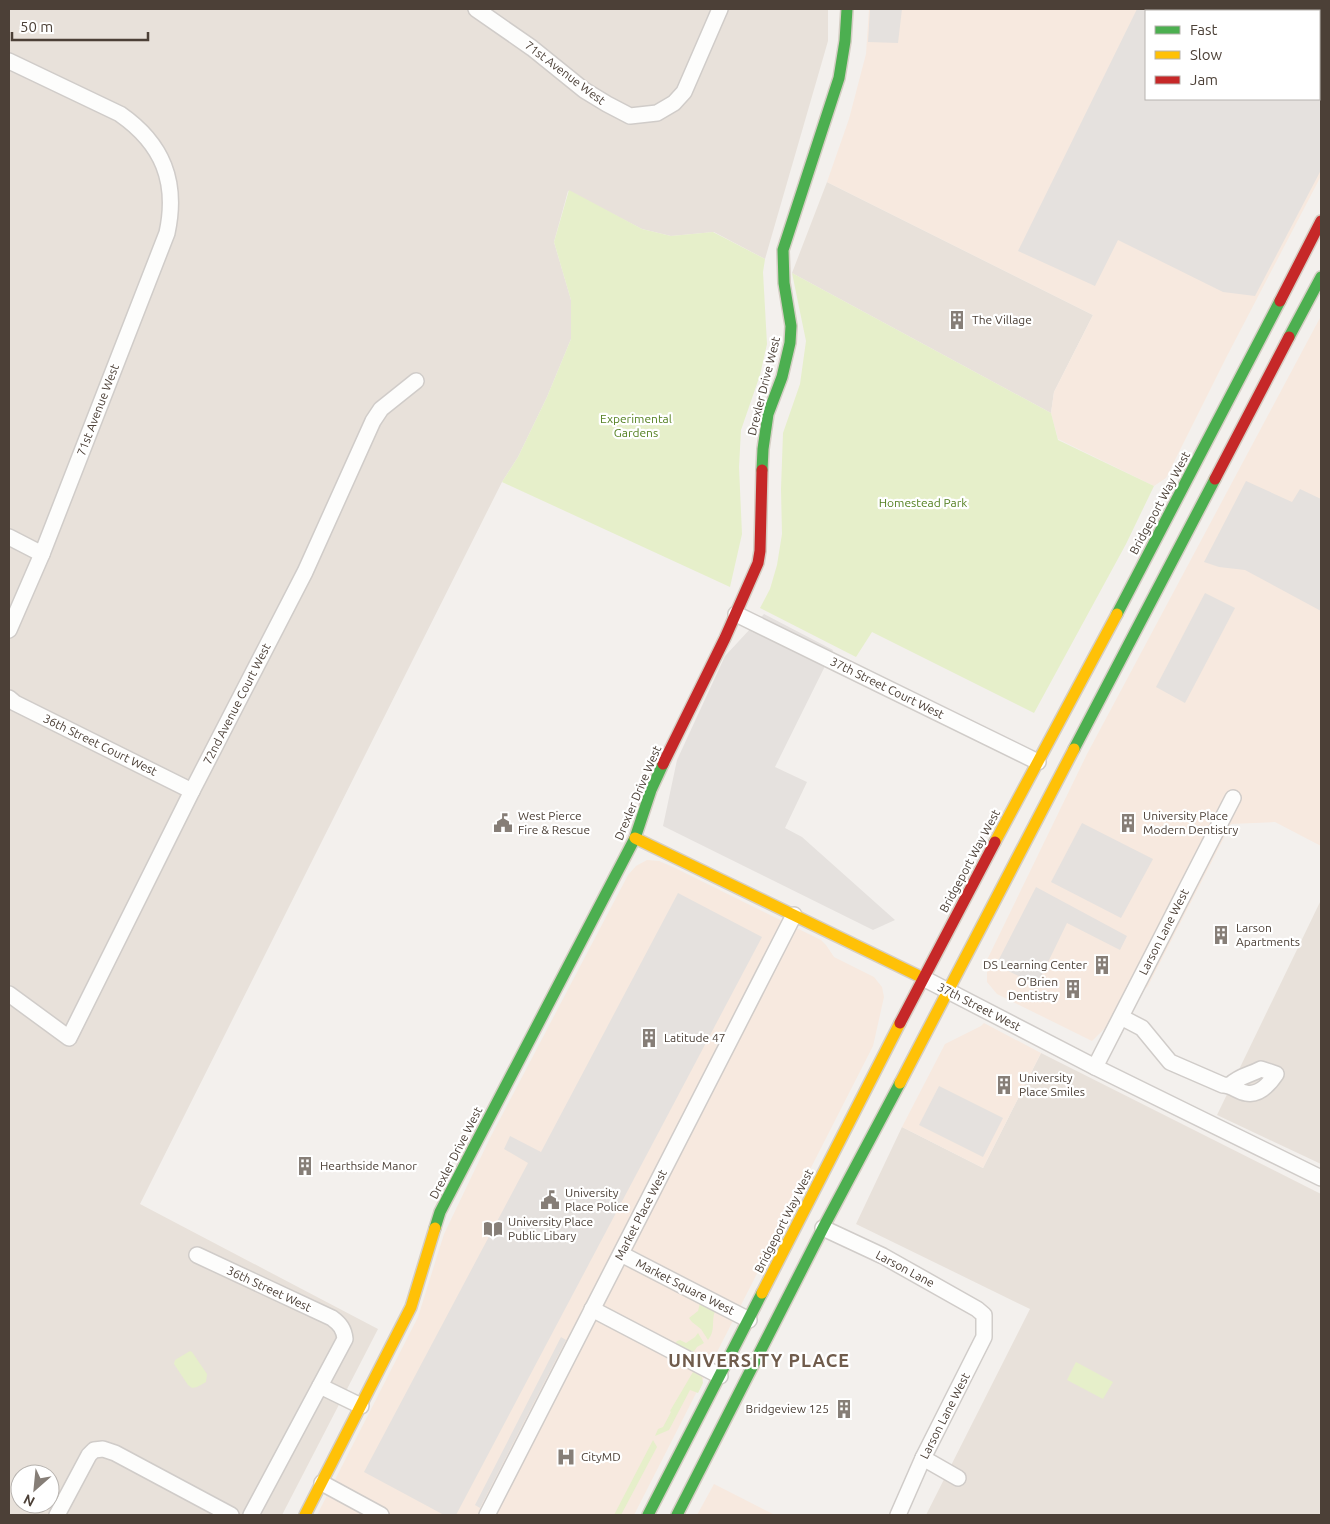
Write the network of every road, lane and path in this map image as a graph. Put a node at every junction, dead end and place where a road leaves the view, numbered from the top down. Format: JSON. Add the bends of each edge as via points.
{"nodes":[{"id":1,"x":476,"y":9,"type":"edge"},
{"id":2,"x":720,"y":9,"type":"edge"},
{"id":3,"x":847,"y":9,"type":"edge"},
{"id":4,"x":9,"y":61,"type":"edge"},
{"id":5,"x":1321,"y":221,"type":"edge"},
{"id":6,"x":1321,"y":278,"type":"edge"},
{"id":7,"x":416,"y":381,"type":"dead end"},
{"id":8,"x":9,"y":537,"type":"edge"},
{"id":9,"x":42,"y":554,"type":"junction"},
{"id":10,"x":736,"y":614,"type":"junction"},
{"id":11,"x":9,"y":630,"type":"edge"},
{"id":12,"x":9,"y":698,"type":"edge"},
{"id":13,"x":1038,"y":762,"type":"junction"},
{"id":14,"x":192,"y":791,"type":"junction"},
{"id":15,"x":1233,"y":798,"type":"dead end"},
{"id":16,"x":635,"y":838,"type":"junction"},
{"id":17,"x":794,"y":915,"type":"junction"},
{"id":18,"x":923,"y":978,"type":"junction"},
{"id":19,"x":949,"y":991,"type":"junction"},
{"id":20,"x":9,"y":994,"type":"edge"},
{"id":21,"x":1121,"y":1017,"type":"junction"},
{"id":22,"x":1095,"y":1066,"type":"junction"},
{"id":23,"x":1230,"y":1085,"type":"dead end"},
{"id":24,"x":1321,"y":1178,"type":"edge"},
{"id":25,"x":823,"y":1228,"type":"junction"},
{"id":26,"x":620,"y":1254,"type":"junction"},
{"id":27,"x":197,"y":1255,"type":"dead end"},
{"id":28,"x":592,"y":1309,"type":"junction"},
{"id":29,"x":984,"y":1315,"type":"joint"},
{"id":30,"x":749,"y":1320,"type":"junction"},
{"id":31,"x":720,"y":1376,"type":"junction"},
{"id":32,"x":320,"y":1386,"type":"junction"},
{"id":33,"x":361,"y":1406,"type":"junction"},
{"id":34,"x":923,"y":1458,"type":"junction"},
{"id":35,"x":958,"y":1478,"type":"dead end"},
{"id":36,"x":322,"y":1483,"type":"junction"},
{"id":37,"x":57,"y":1515,"type":"edge"},
{"id":38,"x":232,"y":1515,"type":"edge"},
{"id":39,"x":251,"y":1515,"type":"edge"},
{"id":40,"x":305,"y":1515,"type":"edge"},
{"id":41,"x":382,"y":1515,"type":"edge"},
{"id":42,"x":487,"y":1515,"type":"edge"},
{"id":43,"x":648,"y":1515,"type":"edge"},
{"id":44,"x":676,"y":1515,"type":"edge"},
{"id":45,"x":898,"y":1515,"type":"edge"}],
"edges":[{"from":1,"to":2,"type":"street","name":"71st Avenue West","via":[[584,90],[630,116],[657,113],[674,103],[684,92]]},
{"from":3,"to":10,"type":"main road","name":"Drexler Drive West","via":[[839,78],[783,250],[790,343],[782,378],[768,414],[763,449],[758,563]]},
{"from":4,"to":9,"type":"street","name":"71st Avenue West","via":[[133,123],[156,148],[170,185],[170,216],[166,233]]},
{"from":5,"to":13,"type":"main road","name":"Bridgeport Way West"},
{"from":6,"to":19,"type":"main road"},
{"from":7,"to":14,"type":"street","name":"72nd Avenue Court West","via":[[381,409],[374,421],[305,572]]},
{"from":8,"to":9,"type":"street"},
{"from":9,"to":11,"type":"street","name":"71st Avenue West"},
{"from":10,"to":13,"type":"street","name":"37th Street Court West"},
{"from":10,"to":16,"type":"main road","name":"Drexler Drive West","via":[[651,790]]},
{"from":12,"to":14,"type":"street","name":"36th Street Court West"},
{"from":13,"to":18,"type":"main road","name":"Bridgeport Way West"},
{"from":14,"to":20,"type":"street","name":"72nd Avenue Court West","via":[[69,1038]]},
{"from":15,"to":21,"type":"street","name":"Larson Lane West"},
{"from":16,"to":17,"type":"main road","name":"37th Street West"},
{"from":16,"to":33,"type":"main road","name":"Drexler Drive West","via":[[440,1212],[411,1307]]},
{"from":17,"to":18,"type":"main road","name":"37th Street West"},
{"from":17,"to":26,"type":"street","name":"Market Place West"},
{"from":18,"to":19,"type":"street","name":"37th Street West"},
{"from":18,"to":30,"type":"main road","name":"Bridgeport Way West"},
{"from":19,"to":22,"type":"street","name":"37th Street West"},
{"from":19,"to":25,"type":"main road"},
{"from":21,"to":22,"type":"street","name":"Larson Lane West"},
{"from":21,"to":23,"type":"street","via":[[1142,1028],[1170,1062],[1223,1085]]},
{"from":22,"to":24,"type":"street","name":"37th Street West"},
{"from":25,"to":29,"type":"street","name":"Larson Lane","via":[[883,1256]]},
{"from":25,"to":44,"type":"main road"},
{"from":26,"to":28,"type":"street","name":"Market Place West"},
{"from":26,"to":30,"type":"street","name":"Market Square West"},
{"from":27,"to":32,"type":"street","name":"36th Street West","via":[[340,1324],[345,1339]]},
{"from":28,"to":31,"type":"street"},
{"from":28,"to":42,"type":"street","name":"Market Place West"},
{"from":29,"to":34,"type":"street","name":"Larson Lane West","via":[[984,1337]]},
{"from":30,"to":31,"type":"main road","name":"Bridgeport Way West"},
{"from":31,"to":43,"type":"main road","name":"Bridgeport Way West"},
{"from":32,"to":33,"type":"street"},
{"from":32,"to":39,"type":"street"},
{"from":33,"to":36,"type":"main road","name":"Drexler Drive West"},
{"from":34,"to":35,"type":"street"},
{"from":34,"to":45,"type":"street","name":"Larson Lane West"},
{"from":36,"to":40,"type":"main road","name":"Drexler Drive West"},
{"from":36,"to":41,"type":"street"},
{"from":37,"to":38,"type":"street","via":[[89,1455],[94,1450],[103,1449],[138,1463]]}]}
